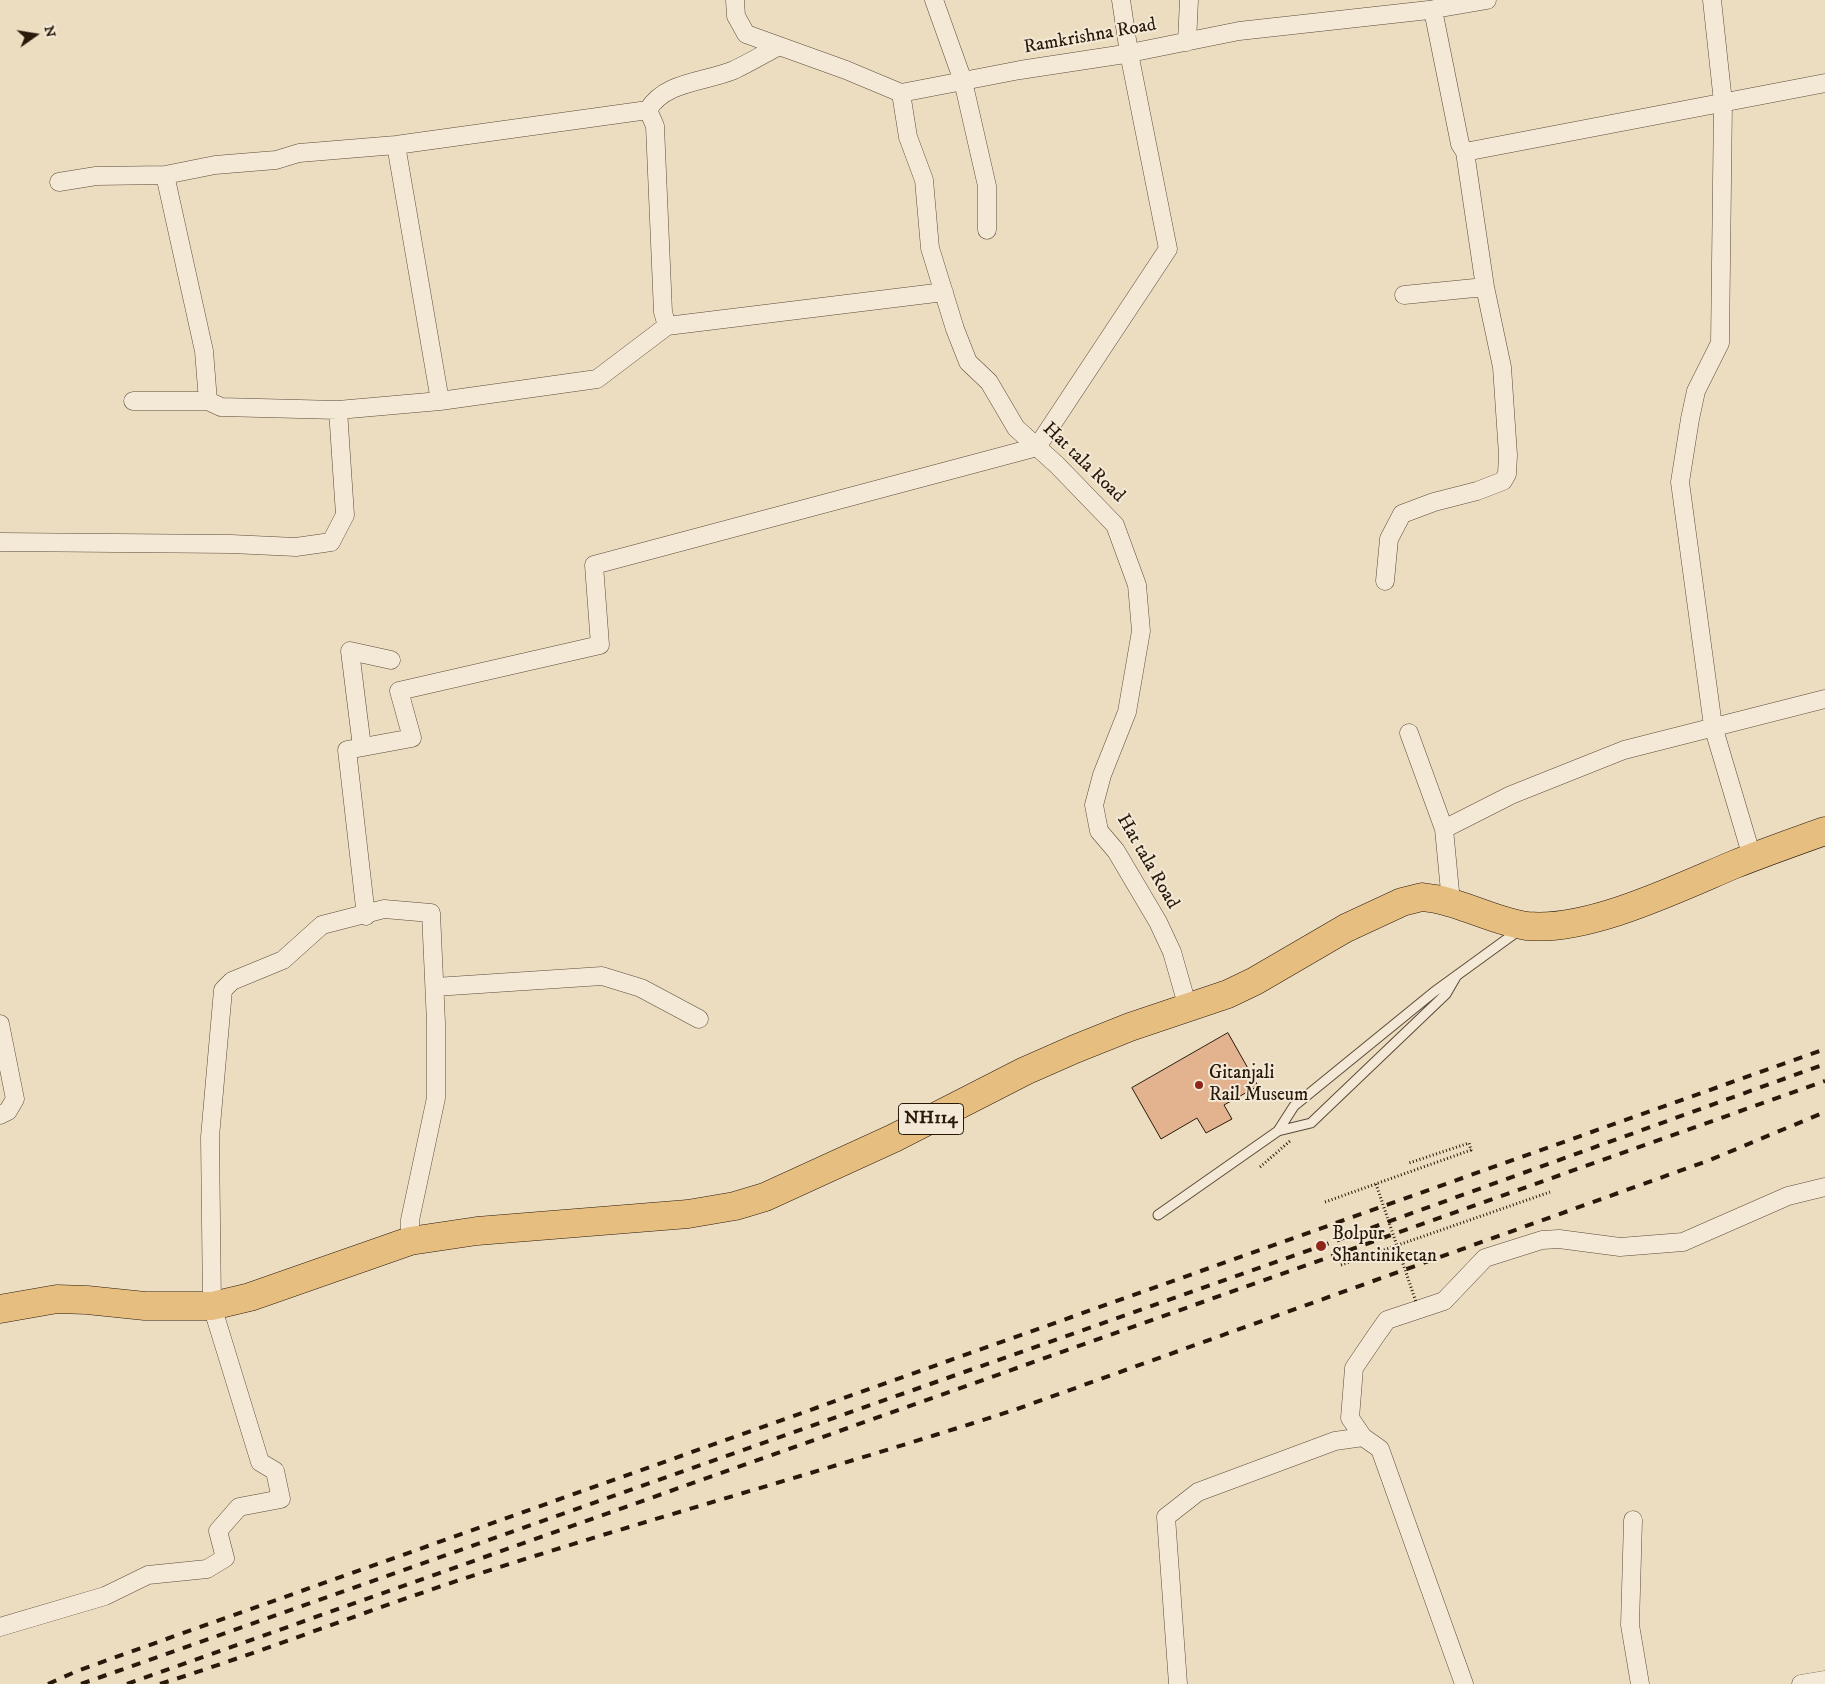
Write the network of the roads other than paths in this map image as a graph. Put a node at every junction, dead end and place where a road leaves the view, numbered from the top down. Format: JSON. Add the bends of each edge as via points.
{"nodes":[{"id":1,"x":735,"y":0,"type":"edge"},
{"id":2,"x":934,"y":0,"type":"edge"},
{"id":3,"x":1121,"y":0,"type":"edge"},
{"id":4,"x":1189,"y":0,"type":"edge"},
{"id":5,"x":1486,"y":0,"type":"edge"},
{"id":6,"x":1712,"y":0,"type":"edge"},
{"id":7,"x":1433,"y":10,"type":"junction"},
{"id":8,"x":1187,"y":42,"type":"junction"},
{"id":9,"x":779,"y":46,"type":"junction"},
{"id":10,"x":1129,"y":53,"type":"junction"},
{"id":11,"x":963,"y":81,"type":"junction"},
{"id":12,"x":1825,"y":83,"type":"edge"},
{"id":13,"x":901,"y":93,"type":"junction"},
{"id":14,"x":1723,"y":102,"type":"junction"},
{"id":15,"x":648,"y":110,"type":"junction"},
{"id":16,"x":396,"y":145,"type":"junction"},
{"id":17,"x":1465,"y":152,"type":"junction"},
{"id":18,"x":165,"y":175,"type":"junction"},
{"id":19,"x":59,"y":182,"type":"dead end"},
{"id":20,"x":987,"y":230,"type":"dead end"},
{"id":21,"x":1485,"y":287,"type":"junction"},
{"id":22,"x":944,"y":292,"type":"junction"},
{"id":23,"x":1404,"y":296,"type":"dead end"},
{"id":24,"x":667,"y":326,"type":"junction"},
{"id":25,"x":133,"y":401,"type":"dead end"},
{"id":26,"x":208,"y":401,"type":"junction"},
{"id":27,"x":440,"y":401,"type":"junction"},
{"id":28,"x":338,"y":410,"type":"junction"},
{"id":29,"x":1037,"y":447,"type":"junction"},
{"id":30,"x":0,"y":542,"type":"edge"},
{"id":31,"x":1385,"y":581,"type":"dead end"},
{"id":32,"x":391,"y":660,"type":"dead end"},
{"id":33,"x":1825,"y":698,"type":"edge"},
{"id":34,"x":1713,"y":726,"type":"junction"},
{"id":35,"x":1409,"y":732,"type":"dead end"},
{"id":36,"x":362,"y":747,"type":"junction"},
{"id":37,"x":1444,"y":829,"type":"junction"},
{"id":38,"x":1825,"y":830,"type":"edge"},
{"id":39,"x":1752,"y":857,"type":"junction"},
{"id":40,"x":1451,"y":902,"type":"junction"},
{"id":41,"x":366,"y":915,"type":"junction"},
{"id":42,"x":1525,"y":926,"type":"junction"},
{"id":43,"x":1457,"y":975,"type":"junction"},
{"id":44,"x":435,"y":987,"type":"junction"},
{"id":45,"x":1188,"y":1008,"type":"junction"},
{"id":46,"x":699,"y":1019,"type":"dead end"},
{"id":47,"x":0,"y":1024,"type":"edge"},
{"id":48,"x":0,"y":1115,"type":"edge"},
{"id":49,"x":1278,"y":1132,"type":"junction"},
{"id":50,"x":1825,"y":1186,"type":"edge"},
{"id":51,"x":1158,"y":1215,"type":"dead end"},
{"id":52,"x":410,"y":1241,"type":"junction"},
{"id":53,"x":212,"y":1306,"type":"junction"},
{"id":54,"x":0,"y":1309,"type":"edge"},
{"id":55,"x":1363,"y":1437,"type":"junction"},
{"id":56,"x":1633,"y":1520,"type":"dead end"},
{"id":57,"x":0,"y":1627,"type":"edge"},
{"id":58,"x":1825,"y":1680,"type":"edge"},
{"id":59,"x":1178,"y":1684,"type":"edge"},
{"id":60,"x":1464,"y":1684,"type":"edge"},
{"id":61,"x":1640,"y":1684,"type":"edge"},
{"id":62,"x":1801,"y":1684,"type":"edge"}],
"edges":[{"from":1,"to":9,"type":"street","via":[[736,16],[746,34]]},
{"from":2,"to":11,"type":"street"},
{"from":3,"to":10,"type":"street"},
{"from":4,"to":8,"type":"street"},
{"from":5,"to":7,"type":"street","name":"Ramkrishna Road"},
{"from":6,"to":14,"type":"street"},
{"from":7,"to":8,"type":"street","name":"Ramkrishna Road","via":[[1239,31]]},
{"from":7,"to":17,"type":"street","via":[[1460,144]]},
{"from":8,"to":10,"type":"street","name":"Ramkrishna Road"},
{"from":9,"to":13,"type":"street"},
{"from":9,"to":15,"type":"street","via":[[733,70],[675,88],[653,102]]},
{"from":10,"to":11,"type":"street","name":"Ramkrishna Road"},
{"from":10,"to":29,"type":"street","via":[[1168,249]]},
{"from":11,"to":13,"type":"street","name":"Ramkrishna Road"},
{"from":11,"to":20,"type":"street","via":[[987,186]]},
{"from":12,"to":14,"type":"street"},
{"from":13,"to":22,"type":"street","name":"Hat tala Road","via":[[908,137],[924,180],[930,248]]},
{"from":14,"to":17,"type":"street"},
{"from":14,"to":34,"type":"street","via":[[1720,343],[1696,391],[1680,482]]},
{"from":15,"to":16,"type":"street"},
{"from":15,"to":24,"type":"street","via":[[655,126],[663,312]]},
{"from":16,"to":18,"type":"street","via":[[299,153],[276,160],[215,165]]},
{"from":16,"to":27,"type":"street"},
{"from":17,"to":21,"type":"street"},
{"from":18,"to":19,"type":"street","via":[[96,176]]},
{"from":18,"to":26,"type":"street","via":[[204,351]]},
{"from":21,"to":23,"type":"street"},
{"from":21,"to":31,"type":"street","via":[[1502,367],[1507,474],[1503,481],[1477,491],[1402,514],[1388,539]]},
{"from":22,"to":24,"type":"street"},
{"from":22,"to":29,"type":"street","name":"Hat tala Road","via":[[968,362],[989,382],[1016,428]]},
{"from":24,"to":27,"type":"street","via":[[597,380]]},
{"from":25,"to":26,"type":"street"},
{"from":26,"to":28,"type":"street","via":[[221,407]]},
{"from":27,"to":28,"type":"street"},
{"from":28,"to":30,"type":"street","via":[[345,515],[330,542],[296,547]]},
{"from":29,"to":36,"type":"street","via":[[594,565],[600,645],[399,691],[412,738]]},
{"from":29,"to":45,"type":"street","name":"Hat tala Road","via":[[1115,525],[1137,585],[1142,631],[1127,712],[1094,805],[1099,830],[1116,851],[1172,952]]},
{"from":32,"to":36,"type":"street","via":[[350,651]]},
{"from":33,"to":34,"type":"street"},
{"from":34,"to":37,"type":"street","via":[[1624,750],[1511,795]]},
{"from":34,"to":39,"type":"street"},
{"from":35,"to":37,"type":"street"},
{"from":36,"to":41,"type":"street","via":[[347,750]]},
{"from":37,"to":40,"type":"street"},
{"from":38,"to":39,"type":"highway","number":"NH114"},
{"from":39,"to":42,"type":"highway","number":"NH114","via":[[1605,914],[1550,927]]},
{"from":40,"to":42,"type":"highway","number":"NH114"},
{"from":40,"to":45,"type":"highway","number":"NH114","via":[[1422,898],[1402,902],[1346,928],[1255,981]]},
{"from":41,"to":44,"type":"street","via":[[384,909],[431,913]]},
{"from":41,"to":53,"type":"street","via":[[322,925],[282,960],[232,981],[223,990],[210,1137]]},
{"from":42,"to":43,"type":"lane"},
{"from":43,"to":49,"type":"lane","via":[[1294,1106]]},
{"from":43,"to":49,"type":"lane","via":[[1446,994],[1311,1123]]},
{"from":44,"to":46,"type":"street","via":[[602,976],[641,988]]},
{"from":44,"to":52,"type":"street","via":[[436,1098],[410,1220]]},
{"from":45,"to":52,"type":"highway","number":"NH114","via":[[1130,1027],[1033,1067],[894,1138],[765,1197],[735,1206],[654,1217],[477,1231]]},
{"from":47,"to":48,"type":"street","via":[[14,1099],[8,1112]]},
{"from":49,"to":51,"type":"lane"},
{"from":50,"to":55,"type":"street","via":[[1788,1196],[1683,1242],[1620,1247],[1559,1239],[1542,1240],[1485,1258],[1444,1301],[1387,1320],[1374,1337],[1354,1368],[1350,1418]]},
{"from":52,"to":53,"type":"highway","number":"NH114"},
{"from":53,"to":54,"type":"highway","number":"NH114","via":[[145,1306],[57,1299]]},
{"from":53,"to":57,"type":"street","via":[[260,1462],[275,1471],[281,1499],[239,1507],[218,1531],[225,1558],[207,1569],[148,1574],[105,1596]]},
{"from":55,"to":59,"type":"street","via":[[1335,1441],[1198,1492],[1166,1517]]},
{"from":55,"to":60,"type":"street","via":[[1380,1449]]},
{"from":56,"to":61,"type":"street","via":[[1630,1625]]},
{"from":58,"to":62,"type":"street"}]}
